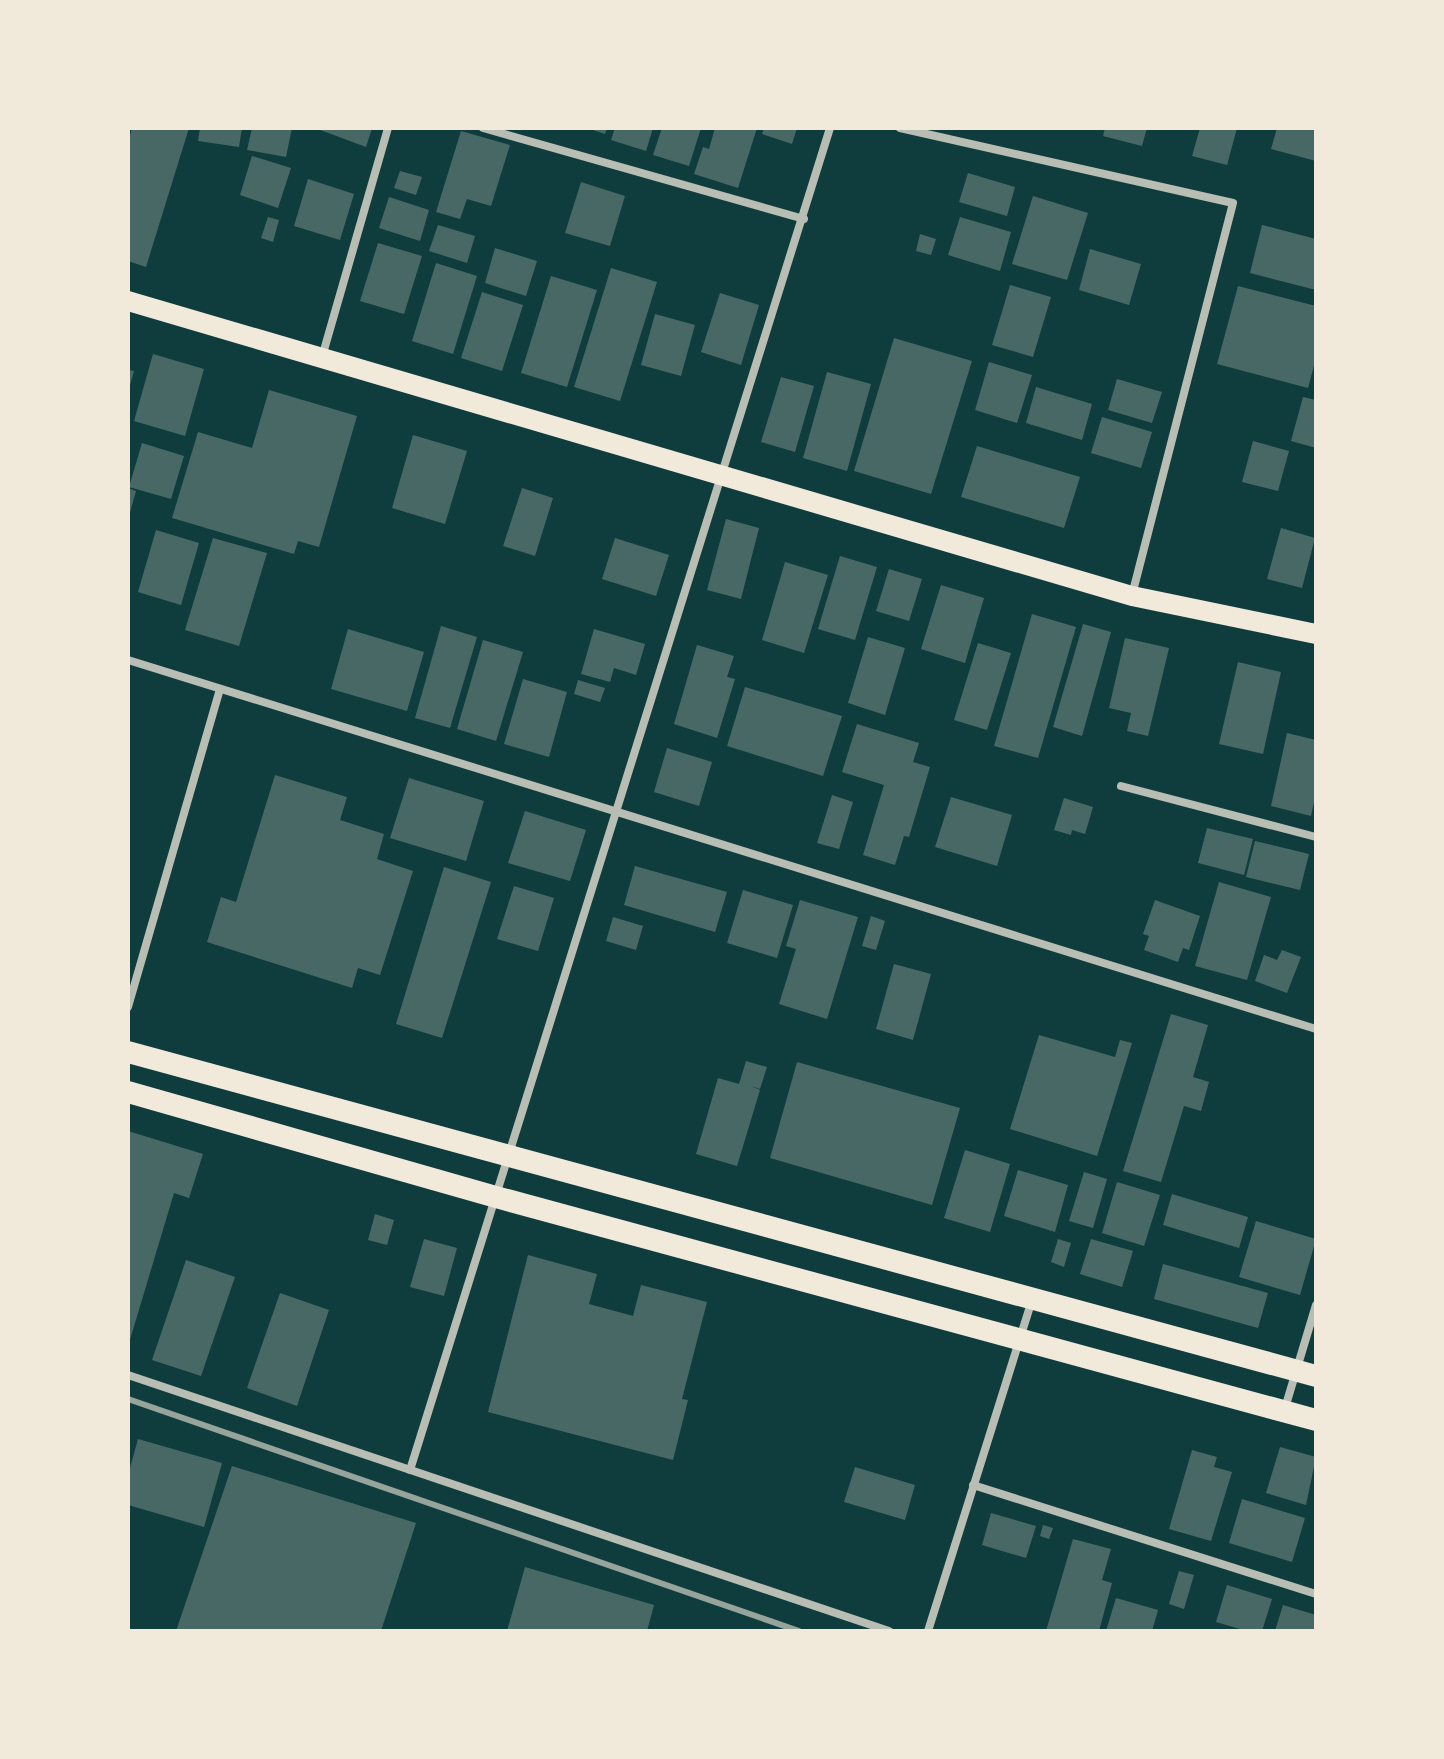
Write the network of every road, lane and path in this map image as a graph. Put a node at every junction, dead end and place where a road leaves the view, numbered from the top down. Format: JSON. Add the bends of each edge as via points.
{"nodes":[{"id":1,"x":388,"y":128,"type":"edge"},
{"id":2,"x":483,"y":128,"type":"edge"},
{"id":3,"x":830,"y":128,"type":"edge"},
{"id":4,"x":900,"y":128,"type":"edge"},
{"id":5,"x":804,"y":219,"type":"junction"},
{"id":6,"x":128,"y":301,"type":"edge"},
{"id":7,"x":322,"y":358,"type":"junction"},
{"id":8,"x":723,"y":478,"type":"junction"},
{"id":9,"x":1132,"y":596,"type":"junction"},
{"id":10,"x":1316,"y":634,"type":"edge"},
{"id":11,"x":128,"y":660,"type":"edge"},
{"id":12,"x":220,"y":689,"type":"junction"},
{"id":13,"x":1121,"y":786,"type":"dead end"},
{"id":14,"x":619,"y":812,"type":"junction"},
{"id":15,"x":1316,"y":837,"type":"edge"},
{"id":16,"x":128,"y":1007,"type":"edge"},
{"id":17,"x":1316,"y":1029,"type":"edge"},
{"id":18,"x":128,"y":1052,"type":"edge"},
{"id":19,"x":128,"y":1092,"type":"edge"},
{"id":20,"x":510,"y":1156,"type":"junction"},
{"id":21,"x":496,"y":1197,"type":"junction"},
{"id":22,"x":1033,"y":1299,"type":"junction"},
{"id":23,"x":1316,"y":1305,"type":"edge"},
{"id":24,"x":1021,"y":1339,"type":"junction"},
{"id":25,"x":1306,"y":1373,"type":"edge"},
{"id":26,"x":128,"y":1375,"type":"edge"},
{"id":27,"x":1284,"y":1410,"type":"junction"},
{"id":28,"x":1316,"y":1420,"type":"edge"},
{"id":29,"x":410,"y":1470,"type":"junction"},
{"id":30,"x":973,"y":1485,"type":"junction"},
{"id":31,"x":1316,"y":1594,"type":"edge"},
{"id":32,"x":889,"y":1631,"type":"edge"},
{"id":33,"x":928,"y":1631,"type":"edge"}],
"edges":[{"from":1,"to":7,"type":"street"},
{"from":2,"to":5,"type":"street"},
{"from":3,"to":5,"type":"street"},
{"from":4,"to":9,"type":"street","via":[[1233,203]]},
{"from":5,"to":8,"type":"street"},
{"from":6,"to":7,"type":"main road"},
{"from":7,"to":8,"type":"main road"},
{"from":8,"to":9,"type":"main road"},
{"from":8,"to":14,"type":"street"},
{"from":9,"to":10,"type":"main road"},
{"from":11,"to":12,"type":"street"},
{"from":12,"to":14,"type":"street"},
{"from":12,"to":16,"type":"street"},
{"from":13,"to":15,"type":"street"},
{"from":14,"to":17,"type":"street"},
{"from":14,"to":20,"type":"street"},
{"from":18,"to":20,"type":"highway"},
{"from":19,"to":21,"type":"highway"},
{"from":20,"to":21,"type":"street"},
{"from":20,"to":22,"type":"highway"},
{"from":21,"to":24,"type":"highway"},
{"from":21,"to":29,"type":"street"},
{"from":22,"to":24,"type":"street"},
{"from":22,"to":25,"type":"highway"},
{"from":23,"to":25,"type":"street"},
{"from":24,"to":27,"type":"highway"},
{"from":24,"to":30,"type":"street"},
{"from":25,"to":27,"type":"street"},
{"from":26,"to":29,"type":"street"},
{"from":27,"to":28,"type":"highway"},
{"from":29,"to":32,"type":"street"},
{"from":30,"to":31,"type":"street"},
{"from":30,"to":33,"type":"street"}]}
